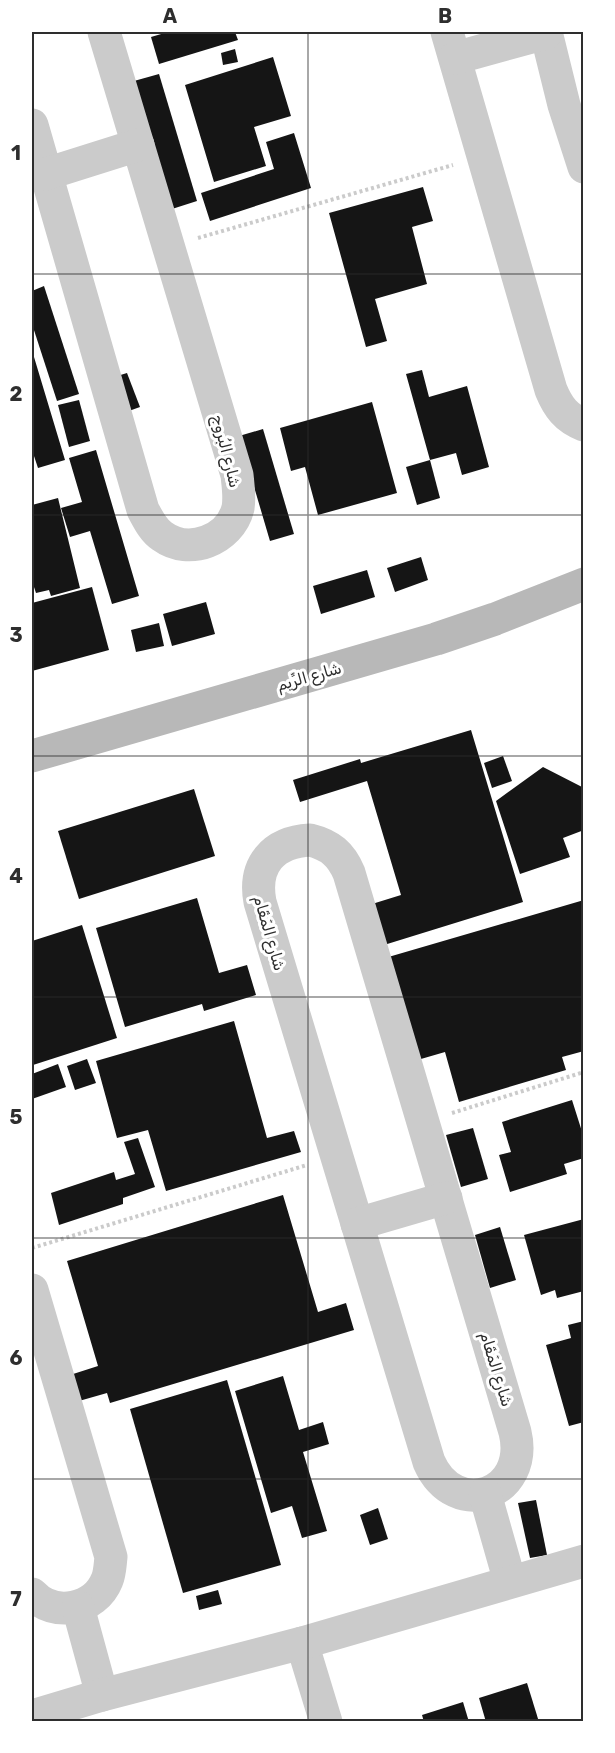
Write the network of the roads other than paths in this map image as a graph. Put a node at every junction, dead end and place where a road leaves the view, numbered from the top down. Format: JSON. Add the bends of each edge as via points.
{"nodes":[{"id":1,"x":104,"y":32,"type":"edge"},
{"id":2,"x":546,"y":32,"type":"edge"},
{"id":3,"x":451,"y":45,"type":"edge"},
{"id":4,"x":32,"y":125,"type":"edge"},
{"id":5,"x":138,"y":145,"type":"junction"},
{"id":6,"x":584,"y":166,"type":"edge"},
{"id":7,"x":46,"y":174,"type":"junction"},
{"id":8,"x":584,"y":425,"type":"edge"},
{"id":9,"x":584,"y":584,"type":"edge"},
{"id":10,"x":32,"y":756,"type":"edge"},
{"id":11,"x":446,"y":1198,"type":"junction"},
{"id":12,"x":357,"y":1224,"type":"junction"},
{"id":13,"x":32,"y":1290,"type":"edge"},
{"id":14,"x":37,"y":1326,"type":"edge"},
{"id":15,"x":485,"y":1494,"type":"junction"},
{"id":16,"x":584,"y":1561,"type":"edge"},
{"id":17,"x":510,"y":1582,"type":"junction"},
{"id":18,"x":32,"y":1594,"type":"edge"},
{"id":19,"x":78,"y":1607,"type":"junction"},
{"id":20,"x":302,"y":1643,"type":"junction"},
{"id":21,"x":102,"y":1695,"type":"junction"},
{"id":22,"x":32,"y":1716,"type":"edge"},
{"id":23,"x":326,"y":1722,"type":"edge"}],
"edges":[{"from":1,"to":5,"type":"street","name":"شارع البُروج"},
{"from":2,"to":3,"type":"street"},
{"from":2,"to":6,"type":"street"},
{"from":3,"to":8,"type":"street","via":[[551,390],[568,417]]},
{"from":4,"to":7,"type":"street","name":"شارع البُروج"},
{"from":5,"to":7,"type":"street"},
{"from":5,"to":7,"type":"street","name":"شارع البُروج","via":[[237,475],[238,507],[232,522],[207,542],[191,545],[161,536],[143,510]]},
{"from":9,"to":10,"type":"street","name":"شارع الرِّيم","via":[[436,639]]},
{"from":11,"to":12,"type":"street"},
{"from":11,"to":12,"type":"street","name":"شارع المَقَام","via":[[344,861],[323,844],[297,841],[273,852],[264,863],[259,876],[260,902]]},
{"from":11,"to":15,"type":"street","name":"شارع المَقَام","via":[[518,1445],[514,1469],[507,1480]]},
{"from":12,"to":15,"type":"street","name":"شارع المَقَام","via":[[435,1475],[458,1493]]},
{"from":13,"to":14,"type":"street"},
{"from":14,"to":19,"type":"street","via":[[111,1557],[106,1582],[99,1593]]},
{"from":15,"to":17,"type":"street"},
{"from":16,"to":17,"type":"street"},
{"from":17,"to":20,"type":"street"},
{"from":18,"to":19,"type":"street","via":[[47,1606]]},
{"from":19,"to":21,"type":"street"},
{"from":20,"to":21,"type":"street"},
{"from":20,"to":23,"type":"street"},
{"from":21,"to":22,"type":"street"}]}
